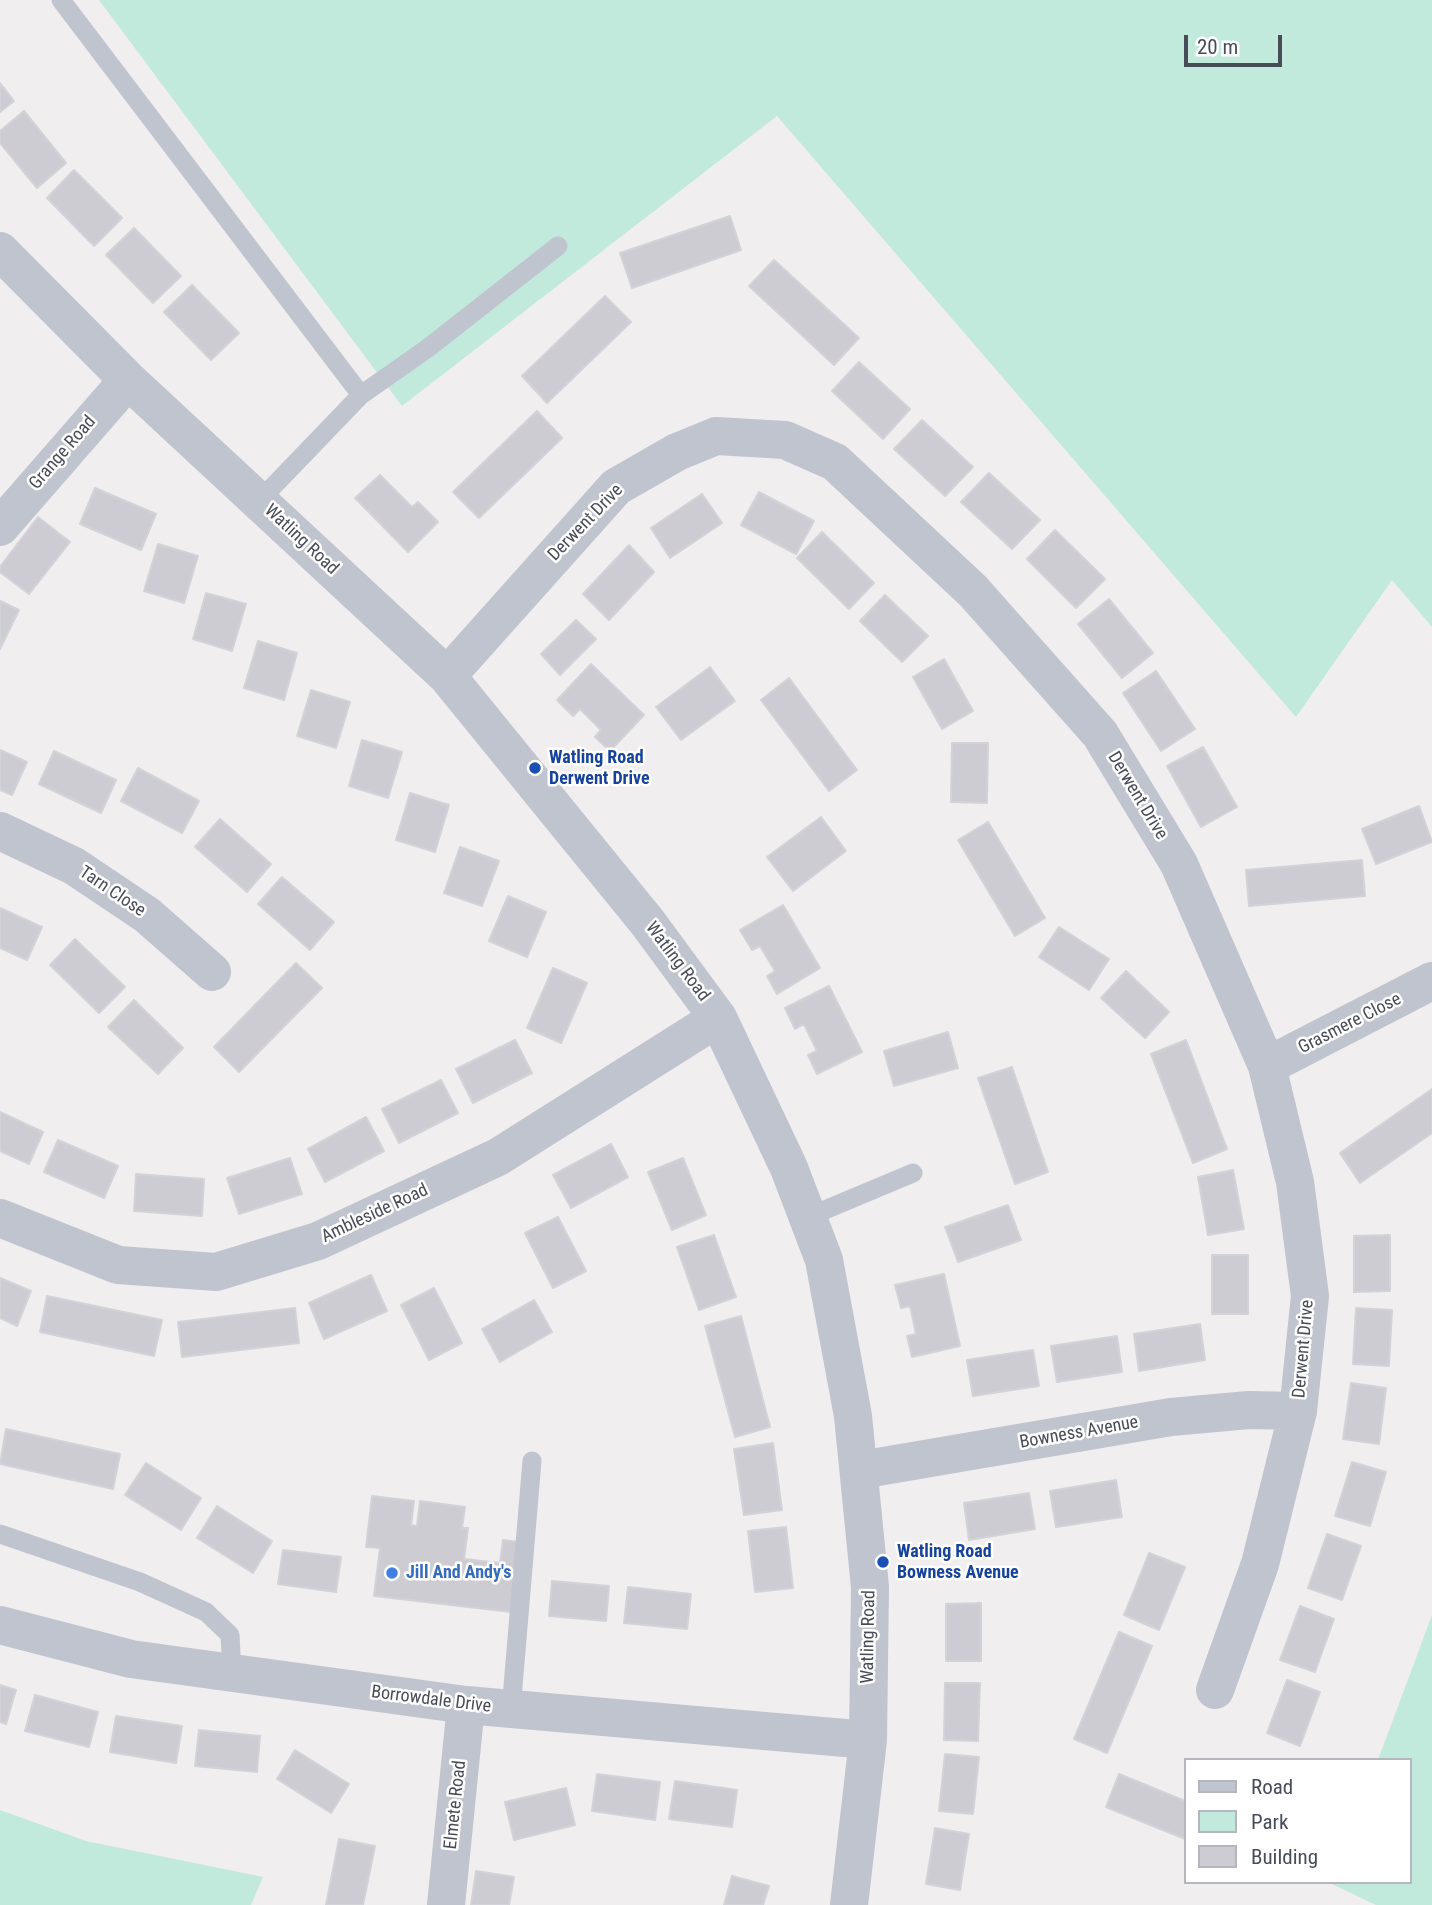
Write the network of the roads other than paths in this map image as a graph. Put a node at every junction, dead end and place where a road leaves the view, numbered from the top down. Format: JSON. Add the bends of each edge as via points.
{"nodes":[{"id":1,"x":61,"y":0,"type":"edge"},
{"id":2,"x":558,"y":246,"type":"dead end"},
{"id":3,"x":0,"y":251,"type":"edge"},
{"id":4,"x":128,"y":380,"type":"junction"},
{"id":5,"x":361,"y":395,"type":"junction"},
{"id":6,"x":259,"y":501,"type":"junction"},
{"id":7,"x":0,"y":527,"type":"edge"},
{"id":8,"x":447,"y":676,"type":"junction"},
{"id":9,"x":0,"y":831,"type":"edge"},
{"id":10,"x":212,"y":972,"type":"dead end"},
{"id":11,"x":1432,"y":981,"type":"edge"},
{"id":12,"x":718,"y":1018,"type":"junction"},
{"id":13,"x":1267,"y":1066,"type":"junction"},
{"id":14,"x":913,"y":1173,"type":"dead end"},
{"id":15,"x":0,"y":1217,"type":"edge"},
{"id":16,"x":808,"y":1217,"type":"junction"},
{"id":17,"x":1298,"y":1412,"type":"junction"},
{"id":18,"x":533,"y":1461,"type":"dead end"},
{"id":19,"x":860,"y":1470,"type":"junction"},
{"id":20,"x":0,"y":1534,"type":"edge"},
{"id":21,"x":0,"y":1625,"type":"edge"},
{"id":22,"x":232,"y":1673,"type":"junction"},
{"id":23,"x":1215,"y":1690,"type":"dead end"},
{"id":24,"x":466,"y":1705,"type":"junction"},
{"id":25,"x":511,"y":1710,"type":"junction"},
{"id":26,"x":868,"y":1740,"type":"junction"},
{"id":27,"x":446,"y":1905,"type":"edge"},
{"id":28,"x":849,"y":1905,"type":"edge"}],
"edges":[{"from":1,"to":5,"type":"lane"},
{"from":2,"to":5,"type":"lane"},
{"from":3,"to":4,"type":"street","name":"Watling Road"},
{"from":4,"to":6,"type":"street","name":"Watling Road"},
{"from":4,"to":7,"type":"street","name":"Grange Road"},
{"from":5,"to":6,"type":"lane"},
{"from":6,"to":8,"type":"street","name":"Watling Road"},
{"from":8,"to":12,"type":"street","name":"Watling Road","via":[[648,923]]},
{"from":8,"to":13,"type":"street","name":"Derwent Drive","via":[[616,487],[677,452],[716,436],[785,440],[835,462],[973,591],[1100,734],[1178,864]]},
{"from":9,"to":10,"type":"street","name":"Tarn Close","via":[[74,866],[147,915]]},
{"from":11,"to":13,"type":"street","name":"Grasmere Close"},
{"from":12,"to":15,"type":"street","name":"Ambleside Road","via":[[498,1157],[318,1241],[216,1272],[118,1265]]},
{"from":12,"to":16,"type":"street","name":"Watling Road"},
{"from":13,"to":17,"type":"street","name":"Derwent Drive","via":[[1294,1182],[1310,1296]]},
{"from":14,"to":16,"type":"lane"},
{"from":16,"to":19,"type":"street","name":"Watling Road","via":[[824,1260]]},
{"from":17,"to":19,"type":"street","name":"Bowness Avenue","via":[[1249,1410],[1171,1417]]},
{"from":17,"to":23,"type":"street","name":"Derwent Drive","via":[[1260,1564]]},
{"from":18,"to":25,"type":"lane"},
{"from":19,"to":26,"type":"street","name":"Watling Road","via":[[870,1587]]},
{"from":20,"to":22,"type":"lane","via":[[140,1582],[206,1612],[230,1635]]},
{"from":21,"to":22,"type":"street","name":"Borrowdale Drive","via":[[131,1660]]},
{"from":22,"to":24,"type":"street","name":"Borrowdale Drive"},
{"from":24,"to":25,"type":"street","name":"Borrowdale Drive"},
{"from":24,"to":27,"type":"street","name":"Elmete Road"},
{"from":25,"to":26,"type":"street","name":"Borrowdale Drive"},
{"from":26,"to":28,"type":"street","name":"Watling Road"}]}
